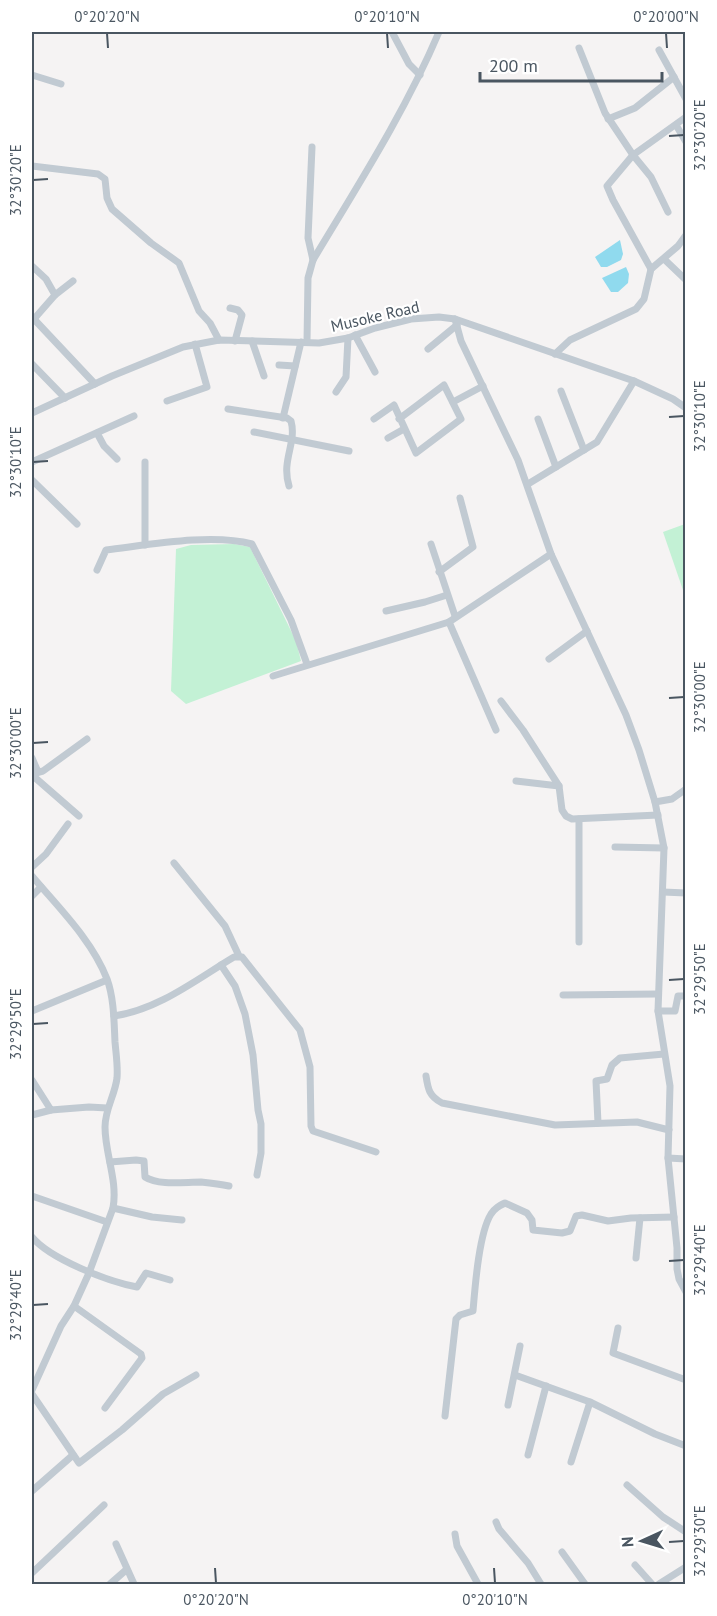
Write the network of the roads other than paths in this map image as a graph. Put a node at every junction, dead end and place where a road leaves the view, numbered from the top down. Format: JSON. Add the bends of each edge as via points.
{"nodes":[{"id":1,"x":392,"y":32,"type":"edge"},
{"id":2,"x":439,"y":32,"type":"edge"},
{"id":3,"x":579,"y":48,"type":"dead end"},
{"id":4,"x":659,"y":50,"type":"dead end"},
{"id":5,"x":32,"y":75,"type":"edge"},
{"id":6,"x":420,"y":75,"type":"junction"},
{"id":7,"x":674,"y":78,"type":"junction"},
{"id":8,"x":61,"y":84,"type":"dead end"},
{"id":9,"x":686,"y":99,"type":"edge"},
{"id":10,"x":686,"y":117,"type":"edge"},
{"id":11,"x":608,"y":119,"type":"junction"},
{"id":12,"x":676,"y":125,"type":"junction"},
{"id":13,"x":686,"y":142,"type":"edge"},
{"id":14,"x":312,"y":147,"type":"dead end"},
{"id":15,"x":633,"y":156,"type":"junction"},
{"id":16,"x":32,"y":166,"type":"edge"},
{"id":17,"x":668,"y":212,"type":"dead end"},
{"id":18,"x":686,"y":235,"type":"edge"},
{"id":19,"x":313,"y":260,"type":"junction"},
{"id":20,"x":664,"y":260,"type":"junction"},
{"id":21,"x":32,"y":266,"type":"edge"},
{"id":22,"x":651,"y":269,"type":"junction"},
{"id":23,"x":686,"y":280,"type":"edge"},
{"id":24,"x":73,"y":281,"type":"dead end"},
{"id":25,"x":55,"y":295,"type":"junction"},
{"id":26,"x":230,"y":308,"type":"dead end"},
{"id":27,"x":33,"y":318,"type":"edge"},
{"id":28,"x":456,"y":322,"type":"junction"},
{"id":29,"x":351,"y":336,"type":"junction"},
{"id":30,"x":219,"y":340,"type":"junction"},
{"id":31,"x":235,"y":341,"type":"junction"},
{"id":32,"x":252,"y":341,"type":"junction"},
{"id":33,"x":304,"y":342,"type":"junction"},
{"id":34,"x":195,"y":344,"type":"junction"},
{"id":35,"x":428,"y":348,"type":"dead end"},
{"id":36,"x":555,"y":354,"type":"junction"},
{"id":37,"x":32,"y":364,"type":"edge"},
{"id":38,"x":279,"y":365,"type":"dead end"},
{"id":39,"x":295,"y":366,"type":"junction"},
{"id":40,"x":375,"y":372,"type":"dead end"},
{"id":41,"x":264,"y":376,"type":"dead end"},
{"id":42,"x":633,"y":381,"type":"junction"},
{"id":43,"x":94,"y":384,"type":"junction"},
{"id":44,"x":483,"y":386,"type":"junction"},
{"id":45,"x":336,"y":392,"type":"dead end"},
{"id":46,"x":561,"y":392,"type":"dead end"},
{"id":47,"x":65,"y":398,"type":"junction"},
{"id":48,"x":167,"y":401,"type":"dead end"},
{"id":49,"x":453,"y":402,"type":"junction"},
{"id":50,"x":686,"y":408,"type":"edge"},
{"id":51,"x":228,"y":410,"type":"dead end"},
{"id":52,"x":32,"y":413,"type":"edge"},
{"id":53,"x":134,"y":416,"type":"dead end"},
{"id":54,"x":283,"y":418,"type":"junction"},
{"id":55,"x":374,"y":419,"type":"dead end"},
{"id":56,"x":399,"y":419,"type":"junction"},
{"id":57,"x":538,"y":419,"type":"dead end"},
{"id":58,"x":404,"y":429,"type":"junction"},
{"id":59,"x":254,"y":432,"type":"dead end"},
{"id":60,"x":97,"y":433,"type":"junction"},
{"id":61,"x":388,"y":438,"type":"dead end"},
{"id":62,"x":290,"y":440,"type":"junction"},
{"id":63,"x":584,"y":450,"type":"junction"},
{"id":64,"x":349,"y":451,"type":"dead end"},
{"id":65,"x":117,"y":459,"type":"dead end"},
{"id":66,"x":32,"y":462,"type":"edge"},
{"id":67,"x":145,"y":462,"type":"dead end"},
{"id":68,"x":556,"y":467,"type":"junction"},
{"id":69,"x":32,"y":480,"type":"edge"},
{"id":70,"x":528,"y":484,"type":"junction"},
{"id":71,"x":289,"y":486,"type":"dead end"},
{"id":72,"x":460,"y":498,"type":"dead end"},
{"id":73,"x":77,"y":524,"type":"dead end"},
{"id":74,"x":431,"y":544,"type":"dead end"},
{"id":75,"x":145,"y":545,"type":"junction"},
{"id":76,"x":551,"y":554,"type":"junction"},
{"id":77,"x":97,"y":570,"type":"dead end"},
{"id":78,"x":439,"y":572,"type":"junction"},
{"id":79,"x":447,"y":595,"type":"junction"},
{"id":80,"x":386,"y":610,"type":"dead end"},
{"id":81,"x":455,"y":616,"type":"junction"},
{"id":82,"x":448,"y":622,"type":"junction"},
{"id":83,"x":588,"y":631,"type":"junction"},
{"id":84,"x":549,"y":658,"type":"dead end"},
{"id":85,"x":307,"y":664,"type":"junction"},
{"id":86,"x":273,"y":676,"type":"dead end"},
{"id":87,"x":501,"y":701,"type":"dead end"},
{"id":88,"x":496,"y":730,"type":"dead end"},
{"id":89,"x":87,"y":739,"type":"dead end"},
{"id":90,"x":32,"y":758,"type":"edge"},
{"id":91,"x":34,"y":773,"type":"edge"},
{"id":92,"x":516,"y":781,"type":"dead end"},
{"id":93,"x":559,"y":786,"type":"junction"},
{"id":94,"x":686,"y":789,"type":"edge"},
{"id":95,"x":655,"y":802,"type":"junction"},
{"id":96,"x":658,"y":815,"type":"junction"},
{"id":97,"x":79,"y":816,"type":"dead end"},
{"id":98,"x":579,"y":819,"type":"junction"},
{"id":99,"x":68,"y":824,"type":"dead end"},
{"id":100,"x":615,"y":847,"type":"dead end"},
{"id":101,"x":664,"y":848,"type":"junction"},
{"id":102,"x":174,"y":863,"type":"dead end"},
{"id":103,"x":32,"y":867,"type":"edge"},
{"id":104,"x":32,"y":876,"type":"edge"},
{"id":105,"x":41,"y":887,"type":"junction"},
{"id":106,"x":663,"y":892,"type":"junction"},
{"id":107,"x":686,"y":892,"type":"edge"},
{"id":108,"x":32,"y":896,"type":"edge"},
{"id":109,"x":579,"y":942,"type":"dead end"},
{"id":110,"x":239,"y":956,"type":"junction"},
{"id":111,"x":221,"y":965,"type":"junction"},
{"id":112,"x":107,"y":980,"type":"junction"},
{"id":113,"x":658,"y":994,"type":"junction"},
{"id":114,"x":563,"y":995,"type":"dead end"},
{"id":115,"x":686,"y":996,"type":"edge"},
{"id":116,"x":32,"y":1011,"type":"edge"},
{"id":117,"x":658,"y":1011,"type":"junction"},
{"id":118,"x":114,"y":1016,"type":"junction"},
{"id":119,"x":664,"y":1054,"type":"junction"},
{"id":120,"x":426,"y":1076,"type":"dead end"},
{"id":121,"x":32,"y":1080,"type":"edge"},
{"id":122,"x":107,"y":1108,"type":"junction"},
{"id":123,"x":51,"y":1110,"type":"junction"},
{"id":124,"x":32,"y":1115,"type":"edge"},
{"id":125,"x":598,"y":1123,"type":"junction"},
{"id":126,"x":669,"y":1130,"type":"junction"},
{"id":127,"x":376,"y":1152,"type":"dead end"},
{"id":128,"x":668,"y":1158,"type":"junction"},
{"id":129,"x":686,"y":1159,"type":"edge"},
{"id":130,"x":110,"y":1162,"type":"junction"},
{"id":131,"x":257,"y":1175,"type":"dead end"},
{"id":132,"x":230,"y":1186,"type":"dead end"},
{"id":133,"x":32,"y":1196,"type":"edge"},
{"id":134,"x":113,"y":1208,"type":"junction"},
{"id":135,"x":674,"y":1217,"type":"junction"},
{"id":136,"x":640,"y":1218,"type":"junction"},
{"id":137,"x":182,"y":1220,"type":"dead end"},
{"id":138,"x":107,"y":1222,"type":"junction"},
{"id":139,"x":32,"y":1237,"type":"edge"},
{"id":140,"x":681,"y":1248,"type":"edge"},
{"id":141,"x":636,"y":1258,"type":"dead end"},
{"id":142,"x":89,"y":1273,"type":"junction"},
{"id":143,"x":170,"y":1280,"type":"dead end"},
{"id":144,"x":686,"y":1292,"type":"edge"},
{"id":145,"x":74,"y":1306,"type":"junction"},
{"id":146,"x":618,"y":1328,"type":"dead end"},
{"id":147,"x":520,"y":1346,"type":"dead end"},
{"id":148,"x":196,"y":1375,"type":"dead end"},
{"id":149,"x":515,"y":1375,"type":"junction"},
{"id":150,"x":686,"y":1380,"type":"edge"},
{"id":151,"x":546,"y":1386,"type":"junction"},
{"id":152,"x":32,"y":1392,"type":"edge"},
{"id":153,"x":590,"y":1402,"type":"junction"},
{"id":154,"x":508,"y":1405,"type":"dead end"},
{"id":155,"x":105,"y":1408,"type":"dead end"},
{"id":156,"x":445,"y":1416,"type":"dead end"},
{"id":157,"x":686,"y":1446,"type":"edge"},
{"id":158,"x":73,"y":1455,"type":"junction"},
{"id":159,"x":528,"y":1455,"type":"dead end"},
{"id":160,"x":571,"y":1462,"type":"dead end"},
{"id":161,"x":627,"y":1485,"type":"dead end"},
{"id":162,"x":32,"y":1491,"type":"edge"},
{"id":163,"x":104,"y":1505,"type":"dead end"},
{"id":164,"x":496,"y":1522,"type":"dead end"},
{"id":165,"x":686,"y":1532,"type":"edge"},
{"id":166,"x":455,"y":1534,"type":"dead end"},
{"id":167,"x":116,"y":1544,"type":"dead end"},
{"id":168,"x":562,"y":1552,"type":"dead end"},
{"id":169,"x":634,"y":1564,"type":"dead end"},
{"id":170,"x":686,"y":1567,"type":"edge"},
{"id":171,"x":126,"y":1570,"type":"junction"},
{"id":172,"x":32,"y":1573,"type":"edge"},
{"id":173,"x":110,"y":1584,"type":"edge"},
{"id":174,"x":134,"y":1584,"type":"edge"},
{"id":175,"x":478,"y":1584,"type":"edge"},
{"id":176,"x":541,"y":1584,"type":"edge"},
{"id":177,"x":585,"y":1584,"type":"edge"},
{"id":178,"x":652,"y":1584,"type":"edge"},
{"id":179,"x":659,"y":1584,"type":"edge"}],
"edges":[{"from":1,"to":6,"type":"street","via":[[409,64]]},
{"from":2,"to":6,"type":"street"},
{"from":3,"to":11,"type":"street"},
{"from":4,"to":7,"type":"street"},
{"from":5,"to":8,"type":"street"},
{"from":6,"to":19,"type":"street"},
{"from":7,"to":9,"type":"street"},
{"from":7,"to":11,"type":"street","via":[[635,108]]},
{"from":10,"to":12,"type":"street"},
{"from":11,"to":15,"type":"street"},
{"from":12,"to":13,"type":"street"},
{"from":12,"to":15,"type":"street"},
{"from":14,"to":19,"type":"street","via":[[308,238]]},
{"from":15,"to":17,"type":"street","via":[[651,177]]},
{"from":15,"to":22,"type":"street","via":[[607,186]]},
{"from":16,"to":30,"type":"street","via":[[103,176],[112,209],[179,263],[199,311]]},
{"from":18,"to":20,"type":"street"},
{"from":19,"to":33,"type":"street","via":[[308,278]]},
{"from":20,"to":22,"type":"street"},
{"from":20,"to":23,"type":"street"},
{"from":21,"to":25,"type":"street"},
{"from":22,"to":36,"type":"street","via":[[644,298],[636,309],[570,340]]},
{"from":24,"to":25,"type":"street"},
{"from":25,"to":27,"type":"street"},
{"from":26,"to":31,"type":"street","via":[[242,315]]},
{"from":27,"to":43,"type":"street"},
{"from":28,"to":29,"type":"street","name":"Musoke Road","via":[[440,317],[411,319]]},
{"from":28,"to":35,"type":"street"},
{"from":28,"to":36,"type":"street","name":"Musoke Road"},
{"from":28,"to":44,"type":"street"},
{"from":29,"to":33,"type":"street","name":"Musoke Road"},
{"from":29,"to":40,"type":"street"},
{"from":29,"to":45,"type":"street","via":[[346,377]]},
{"from":30,"to":31,"type":"street","name":"Musoke Road"},
{"from":30,"to":34,"type":"street","name":"Musoke Road"},
{"from":31,"to":32,"type":"street","name":"Musoke Road"},
{"from":32,"to":33,"type":"street","name":"Musoke Road"},
{"from":32,"to":41,"type":"street"},
{"from":33,"to":39,"type":"street"},
{"from":34,"to":43,"type":"street","name":"Musoke Road"},
{"from":34,"to":48,"type":"street","via":[[207,387]]},
{"from":36,"to":42,"type":"street","name":"Musoke Road"},
{"from":37,"to":47,"type":"street"},
{"from":38,"to":39,"type":"street"},
{"from":39,"to":54,"type":"street"},
{"from":42,"to":50,"type":"street","name":"Musoke Road"},
{"from":42,"to":63,"type":"street","via":[[597,442]]},
{"from":43,"to":47,"type":"street","name":"Musoke Road"},
{"from":44,"to":49,"type":"street"},
{"from":44,"to":70,"type":"street"},
{"from":46,"to":63,"type":"street"},
{"from":47,"to":52,"type":"street","name":"Musoke Road"},
{"from":49,"to":56,"type":"street","via":[[444,385]]},
{"from":49,"to":58,"type":"street","via":[[461,419],[416,453]]},
{"from":51,"to":54,"type":"street"},
{"from":53,"to":60,"type":"street"},
{"from":54,"to":62,"type":"street","via":[[292,424]]},
{"from":55,"to":56,"type":"street","via":[[394,405]]},
{"from":56,"to":58,"type":"street"},
{"from":57,"to":68,"type":"street"},
{"from":58,"to":61,"type":"street"},
{"from":59,"to":62,"type":"street"},
{"from":60,"to":65,"type":"street"},
{"from":60,"to":66,"type":"street"},
{"from":62,"to":64,"type":"street"},
{"from":62,"to":71,"type":"street","via":[[285,467]]},
{"from":63,"to":68,"type":"street"},
{"from":67,"to":75,"type":"street"},
{"from":68,"to":70,"type":"street"},
{"from":69,"to":73,"type":"street"},
{"from":70,"to":76,"type":"street"},
{"from":72,"to":78,"type":"street","via":[[473,547]]},
{"from":74,"to":78,"type":"street"},
{"from":75,"to":77,"type":"street","via":[[106,550]]},
{"from":75,"to":85,"type":"street","via":[[205,540],[252,544],[291,620]]},
{"from":76,"to":81,"type":"street"},
{"from":76,"to":83,"type":"street"},
{"from":78,"to":79,"type":"street"},
{"from":79,"to":80,"type":"street"},
{"from":79,"to":81,"type":"street"},
{"from":81,"to":82,"type":"street"},
{"from":82,"to":85,"type":"street"},
{"from":82,"to":88,"type":"street"},
{"from":83,"to":84,"type":"street"},
{"from":83,"to":95,"type":"street","via":[[626,716]]},
{"from":85,"to":86,"type":"street"},
{"from":87,"to":93,"type":"street"},
{"from":89,"to":91,"type":"street","via":[[43,771]]},
{"from":90,"to":91,"type":"street"},
{"from":91,"to":97,"type":"street"},
{"from":92,"to":93,"type":"street"},
{"from":93,"to":98,"type":"street","via":[[562,810],[566,816]]},
{"from":94,"to":95,"type":"street","via":[[672,799]]},
{"from":95,"to":96,"type":"street"},
{"from":96,"to":98,"type":"street"},
{"from":96,"to":101,"type":"street"},
{"from":98,"to":109,"type":"street"},
{"from":99,"to":103,"type":"street"},
{"from":100,"to":101,"type":"street"},
{"from":101,"to":106,"type":"street"},
{"from":102,"to":110,"type":"street","via":[[225,927]]},
{"from":104,"to":105,"type":"street"},
{"from":105,"to":108,"type":"street"},
{"from":105,"to":112,"type":"street","via":[[92,951]]},
{"from":106,"to":107,"type":"street"},
{"from":106,"to":113,"type":"street"},
{"from":110,"to":111,"type":"street"},
{"from":110,"to":127,"type":"street","via":[[300,1030],[309,1067],[313,1131]]},
{"from":111,"to":118,"type":"street","via":[[148,1008]]},
{"from":111,"to":131,"type":"street","via":[[239,995],[253,1055],[261,1124]]},
{"from":112,"to":116,"type":"street"},
{"from":112,"to":118,"type":"street"},
{"from":113,"to":114,"type":"street"},
{"from":113,"to":117,"type":"street"},
{"from":115,"to":117,"type":"street","via":[[678,996],[675,1011]]},
{"from":117,"to":119,"type":"street"},
{"from":118,"to":122,"type":"street","via":[[116,1080]]},
{"from":119,"to":125,"type":"street","via":[[620,1058],[612,1065],[607,1079],[596,1081]]},
{"from":119,"to":126,"type":"street","via":[[670,1086]]},
{"from":120,"to":125,"type":"street","via":[[432,1098],[442,1103],[555,1125]]},
{"from":121,"to":123,"type":"street"},
{"from":122,"to":123,"type":"street"},
{"from":122,"to":130,"type":"street"},
{"from":123,"to":124,"type":"street"},
{"from":125,"to":126,"type":"street","via":[[637,1122]]},
{"from":126,"to":128,"type":"street"},
{"from":128,"to":129,"type":"street"},
{"from":128,"to":135,"type":"street"},
{"from":130,"to":132,"type":"street","via":[[144,1161],[145,1177],[149,1180]]},
{"from":130,"to":134,"type":"street"},
{"from":133,"to":138,"type":"street"},
{"from":134,"to":137,"type":"street"},
{"from":134,"to":138,"type":"street"},
{"from":135,"to":136,"type":"street"},
{"from":135,"to":140,"type":"street"},
{"from":136,"to":141,"type":"street"},
{"from":136,"to":156,"type":"street","via":[[608,1221],[576,1216],[570,1232],[562,1233],[533,1230],[527,1213],[505,1203],[496,1208],[484,1231],[473,1311],[456,1319]]},
{"from":138,"to":142,"type":"street"},
{"from":139,"to":142,"type":"street"},
{"from":140,"to":144,"type":"street","via":[[679,1279]]},
{"from":142,"to":143,"type":"street","via":[[137,1287],[146,1273]]},
{"from":142,"to":145,"type":"street"},
{"from":145,"to":152,"type":"street"},
{"from":145,"to":155,"type":"street","via":[[141,1354],[142,1358]]},
{"from":146,"to":150,"type":"street","via":[[614,1353]]},
{"from":147,"to":149,"type":"street"},
{"from":148,"to":158,"type":"street","via":[[163,1394],[79,1463]]},
{"from":149,"to":151,"type":"street"},
{"from":149,"to":154,"type":"street"},
{"from":151,"to":153,"type":"street"},
{"from":151,"to":159,"type":"street"},
{"from":152,"to":158,"type":"street"},
{"from":153,"to":157,"type":"street"},
{"from":153,"to":160,"type":"street"},
{"from":158,"to":162,"type":"street"},
{"from":161,"to":165,"type":"street"},
{"from":163,"to":172,"type":"street"},
{"from":164,"to":176,"type":"street"},
{"from":166,"to":175,"type":"street","via":[[462,1557]]},
{"from":167,"to":171,"type":"street"},
{"from":168,"to":177,"type":"street"},
{"from":169,"to":178,"type":"street"},
{"from":170,"to":179,"type":"street"},
{"from":171,"to":173,"type":"street"},
{"from":171,"to":174,"type":"street"}]}
